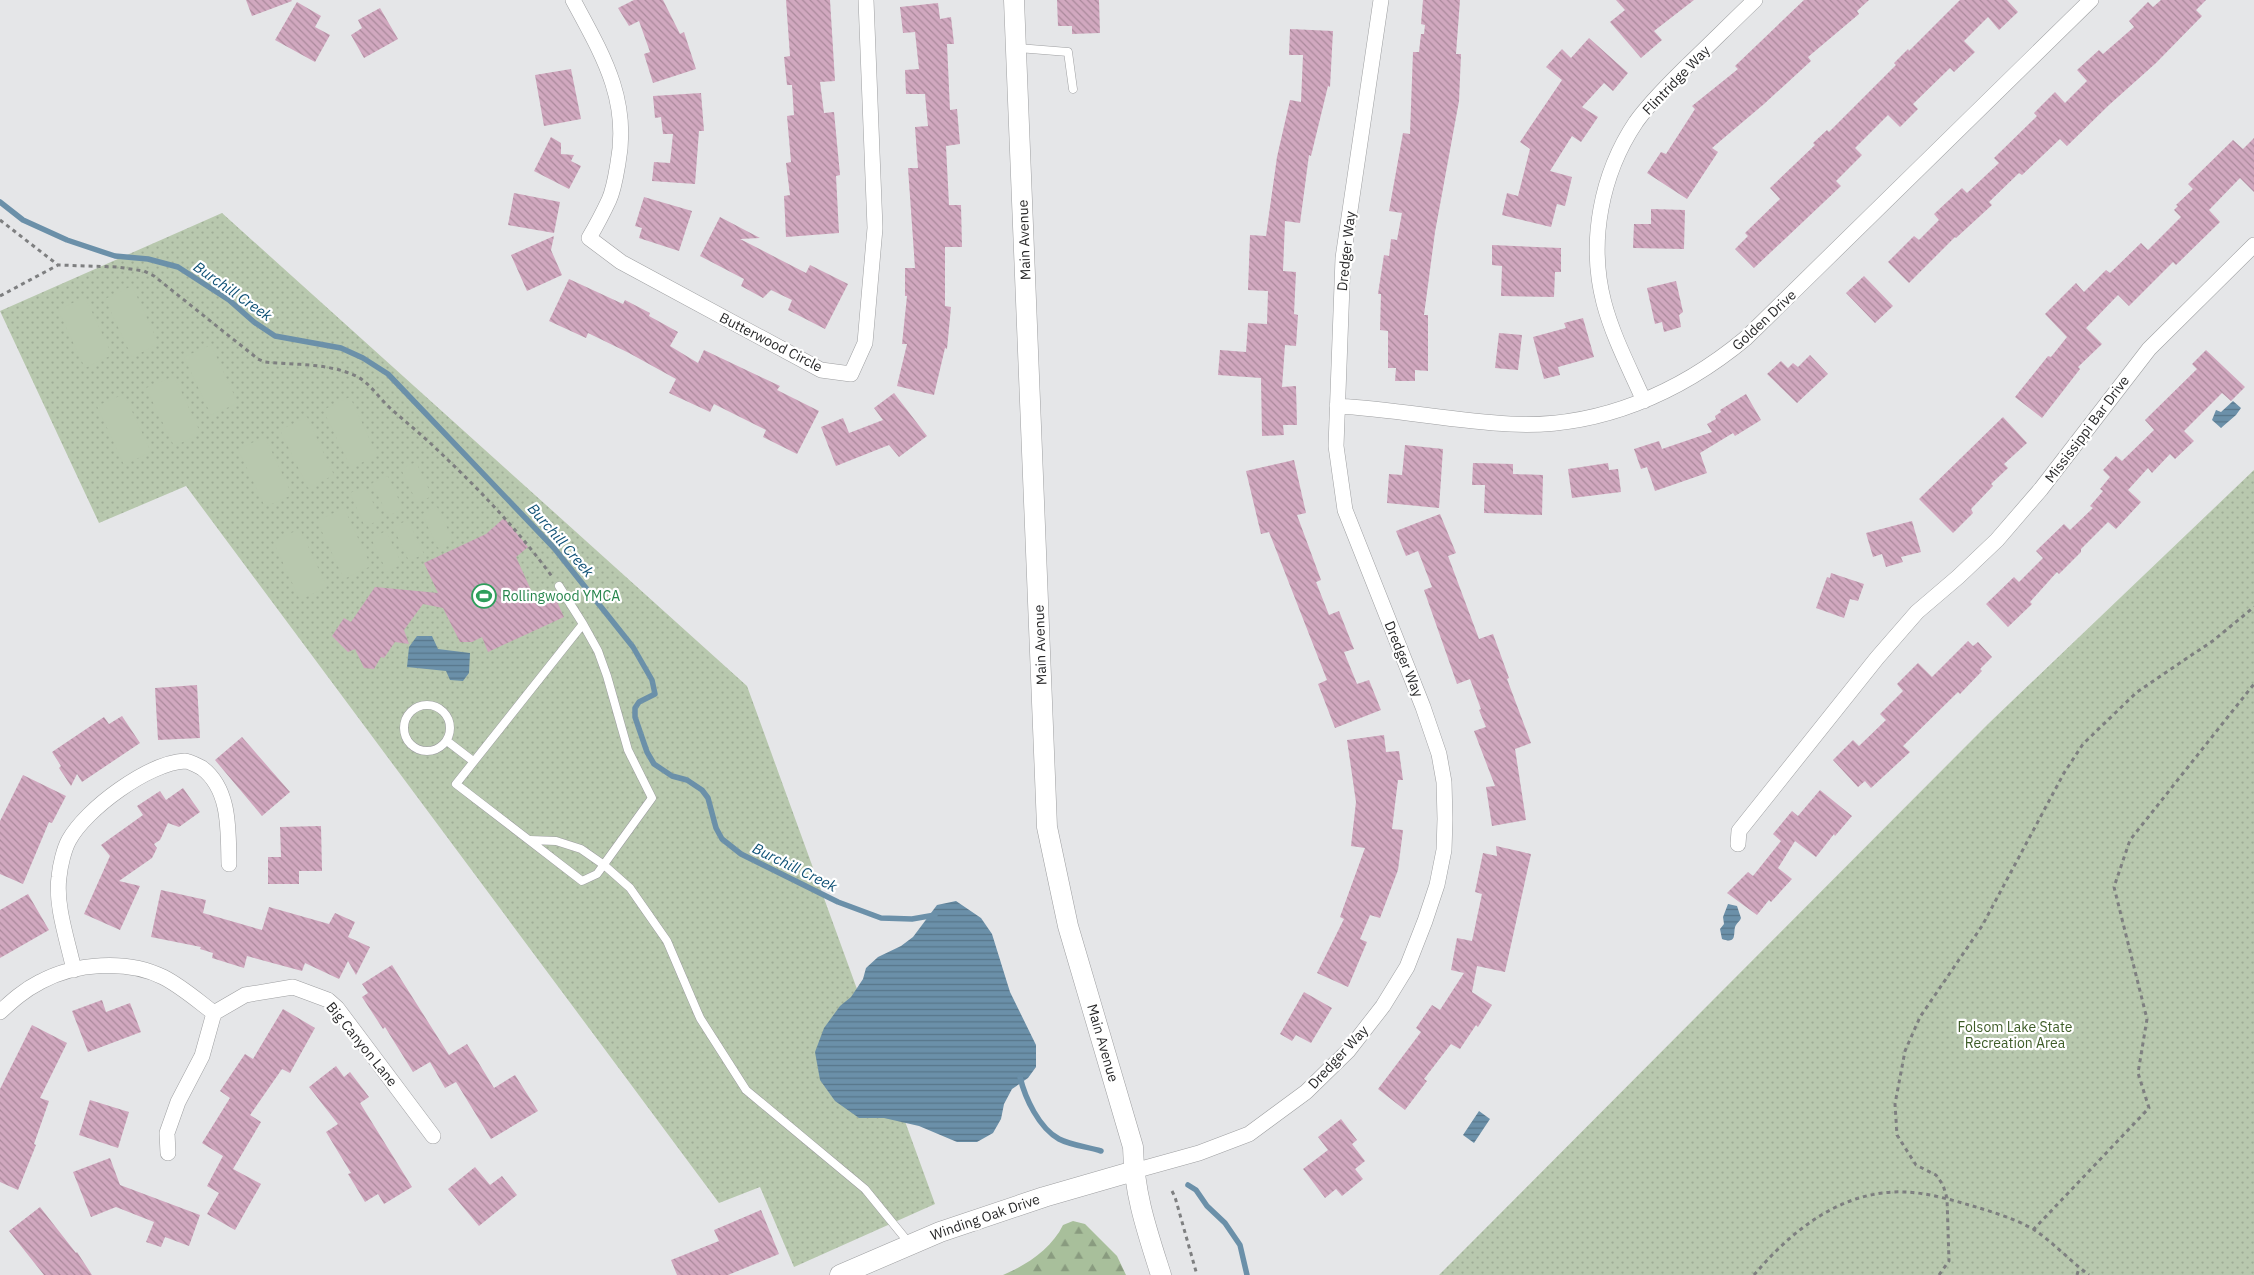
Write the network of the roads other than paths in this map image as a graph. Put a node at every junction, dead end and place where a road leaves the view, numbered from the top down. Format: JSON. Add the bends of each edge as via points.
{"nodes":[{"id":1,"x":573,"y":0,"type":"edge"},
{"id":2,"x":866,"y":0,"type":"edge"},
{"id":3,"x":1014,"y":0,"type":"edge"},
{"id":4,"x":1381,"y":0,"type":"edge"},
{"id":5,"x":1755,"y":0,"type":"edge"},
{"id":6,"x":2091,"y":0,"type":"edge"},
{"id":7,"x":1016,"y":47,"type":"junction"},
{"id":8,"x":1073,"y":89,"type":"dead end"},
{"id":9,"x":2254,"y":244,"type":"edge"},
{"id":10,"x":1644,"y":401,"type":"junction"},
{"id":11,"x":1337,"y":406,"type":"junction"},
{"id":12,"x":559,"y":586,"type":"road end"},
{"id":13,"x":583,"y":624,"type":"junction"},
{"id":14,"x":446,"y":741,"type":"junction"},
{"id":15,"x":473,"y":761,"type":"junction"},
{"id":16,"x":529,"y":840,"type":"junction"},
{"id":17,"x":1738,"y":844,"type":"dead end"},
{"id":18,"x":229,"y":864,"type":"dead end"},
{"id":19,"x":604,"y":865,"type":"junction"},
{"id":20,"x":74,"y":970,"type":"junction"},
{"id":21,"x":0,"y":1012,"type":"edge"},
{"id":22,"x":214,"y":1012,"type":"junction"},
{"id":23,"x":434,"y":1136,"type":"dead end"},
{"id":24,"x":168,"y":1153,"type":"dead end"},
{"id":25,"x":1134,"y":1171,"type":"junction"},
{"id":26,"x":910,"y":1245,"type":"junction"},
{"id":27,"x":840,"y":1275,"type":"edge"},
{"id":28,"x":1160,"y":1275,"type":"edge"}],
"edges":[{"from":1,"to":2,"type":"street","name":"Butterwood Circle","via":[[614,83],[620,108],[621,139],[616,176],[610,199],[590,238],[621,262],[821,370],[851,374],[865,343],[875,228]]},
{"from":3,"to":7,"type":"street","name":"Main Avenue"},
{"from":4,"to":11,"type":"street","name":"Dredger Way","via":[[1343,258]]},
{"from":5,"to":10,"type":"street","name":"Flintridge Way","via":[[1656,97],[1621,149],[1609,178],[1597,240],[1598,271],[1613,330]]},
{"from":6,"to":10,"type":"street","name":"Golden Drive","via":[[1746,338],[1690,379]]},
{"from":7,"to":8,"type":"lane","via":[[1068,52]]},
{"from":7,"to":25,"type":"street","name":"Main Avenue","via":[[1047,827],[1068,926],[1134,1148]]},
{"from":9,"to":17,"type":"street","name":"Mississippi Bar Drive","via":[[2149,349],[2041,489],[1997,540],[1917,612],[1739,831]]},
{"from":10,"to":11,"type":"street","name":"Golden Drive","via":[[1615,412],[1546,424]]},
{"from":11,"to":25,"type":"street","name":"Dredger Way","via":[[1336,446],[1345,510],[1424,706],[1439,754],[1445,819],[1444,850],[1437,885],[1407,966],[1383,1006],[1348,1051],[1306,1092],[1249,1134],[1199,1153]]},
{"from":12,"to":13,"type":"lane"},
{"from":13,"to":15,"type":"lane"},
{"from":13,"to":19,"type":"lane","via":[[607,676],[628,750],[652,798]]},
{"from":14,"to":14,"type":"lane","via":[[450,724],[440,709],[423,706],[408,716],[405,733],[415,748],[432,751]]},
{"from":14,"to":15,"type":"lane"},
{"from":15,"to":16,"type":"lane","via":[[456,784]]},
{"from":16,"to":19,"type":"lane","via":[[556,841],[581,849]]},
{"from":16,"to":19,"type":"lane","via":[[582,881],[597,874]]},
{"from":18,"to":20,"type":"street","via":[[226,808],[208,775],[187,761],[164,766],[140,777],[94,808],[68,840],[58,877],[61,912]]},
{"from":19,"to":26,"type":"lane","via":[[630,888],[667,941],[700,1018],[746,1090],[865,1190]]},
{"from":20,"to":21,"type":"street","via":[[41,981],[18,995]]},
{"from":20,"to":22,"type":"street","via":[[107,965],[153,973],[165,977]]},
{"from":22,"to":23,"type":"street","name":"Big Canyon Lane","via":[[245,995],[293,988],[328,1000]]},
{"from":22,"to":24,"type":"street","via":[[202,1056],[178,1102],[167,1133]]},
{"from":25,"to":26,"type":"street","name":"Winding Oak Drive","via":[[1044,1197]]},
{"from":25,"to":28,"type":"street","name":"Main Avenue","via":[[1138,1202]]},
{"from":26,"to":27,"type":"street","name":"Winding Oak Drive"}]}
